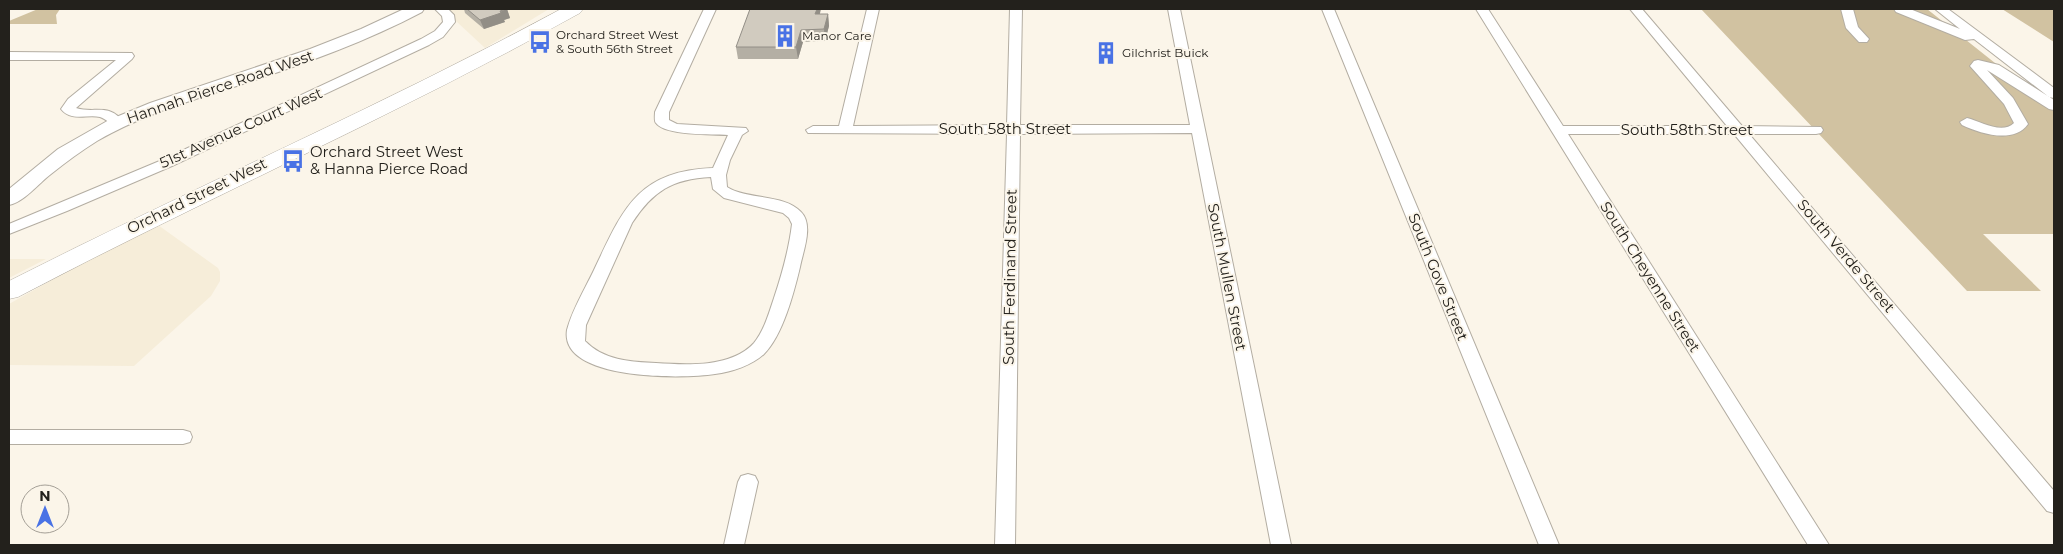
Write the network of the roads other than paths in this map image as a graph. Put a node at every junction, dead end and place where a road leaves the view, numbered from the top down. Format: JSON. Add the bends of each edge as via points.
{"nodes":[{"id":1,"x":416,"y":9,"type":"edge"},
{"id":2,"x":440,"y":9,"type":"edge"},
{"id":3,"x":574,"y":9,"type":"edge"},
{"id":4,"x":710,"y":9,"type":"edge"},
{"id":5,"x":873,"y":9,"type":"edge"},
{"id":6,"x":1016,"y":9,"type":"edge"},
{"id":7,"x":1174,"y":9,"type":"edge"},
{"id":8,"x":1328,"y":9,"type":"edge"},
{"id":9,"x":1482,"y":9,"type":"edge"},
{"id":10,"x":1636,"y":9,"type":"edge"},
{"id":11,"x":1847,"y":9,"type":"edge"},
{"id":12,"x":1900,"y":9,"type":"edge"},
{"id":13,"x":1941,"y":9,"type":"edge"},
{"id":14,"x":1862,"y":39,"type":"dead end"},
{"id":15,"x":1990,"y":46,"type":"junction"},
{"id":16,"x":9,"y":56,"type":"edge"},
{"id":17,"x":2054,"y":94,"type":"edge"},
{"id":18,"x":2054,"y":106,"type":"edge"},
{"id":19,"x":1967,"y":122,"type":"dead end"},
{"id":20,"x":117,"y":123,"type":"junction"},
{"id":21,"x":845,"y":129,"type":"junction"},
{"id":22,"x":1197,"y":129,"type":"junction"},
{"id":23,"x":813,"y":130,"type":"dead end"},
{"id":24,"x":1013,"y":130,"type":"junction"},
{"id":25,"x":1557,"y":130,"type":"junction"},
{"id":26,"x":1739,"y":130,"type":"junction"},
{"id":27,"x":1816,"y":130,"type":"dead end"},
{"id":28,"x":719,"y":172,"type":"junction"},
{"id":29,"x":9,"y":199,"type":"edge"},
{"id":30,"x":9,"y":229,"type":"edge"},
{"id":31,"x":9,"y":291,"type":"edge"},
{"id":32,"x":9,"y":437,"type":"edge"},
{"id":33,"x":182,"y":437,"type":"dead end"},
{"id":34,"x":748,"y":482,"type":"dead end"},
{"id":35,"x":2054,"y":505,"type":"edge"},
{"id":36,"x":734,"y":545,"type":"edge"},
{"id":37,"x":1005,"y":545,"type":"edge"},
{"id":38,"x":1281,"y":545,"type":"edge"},
{"id":39,"x":1549,"y":545,"type":"edge"},
{"id":40,"x":1819,"y":545,"type":"edge"}],
"edges":[{"from":1,"to":20,"type":"street","name":"Hannah Pierce Road West","via":[[322,52]]},
{"from":2,"to":30,"type":"street","name":"51st Avenue Court West","via":[[448,14],[449,22],[425,42],[282,110]]},
{"from":3,"to":31,"type":"main road","name":"Orchard Street West","via":[[490,56],[112,237]]},
{"from":4,"to":28,"type":"street","via":[[662,112],[662,122],[674,128],[739,131]]},
{"from":5,"to":21,"type":"street"},
{"from":6,"to":24,"type":"street","name":"South Ferdinand Street"},
{"from":7,"to":22,"type":"street","name":"South Mullen Street"},
{"from":8,"to":39,"type":"street","name":"South Gove Street"},
{"from":9,"to":25,"type":"street","name":"South Cheyenne Street"},
{"from":10,"to":26,"type":"street","name":"South Verde Street"},
{"from":11,"to":14,"type":"street","via":[[1852,28]]},
{"from":12,"to":15,"type":"street"},
{"from":13,"to":15,"type":"street"},
{"from":15,"to":17,"type":"street"},
{"from":16,"to":20,"type":"street","via":[[128,56],[68,107],[73,112],[106,114]]},
{"from":18,"to":19,"type":"street","via":[[1994,68],[1978,64],[1977,68],[1996,86],[2021,124],[2016,130],[2003,131]]},
{"from":20,"to":29,"type":"street","name":"Hannah Pierce Road West","via":[[61,155]]},
{"from":21,"to":23,"type":"street","name":"South 58th Street"},
{"from":21,"to":24,"type":"street","name":"South 58th Street"},
{"from":22,"to":24,"type":"street","name":"South 58th Street"},
{"from":22,"to":38,"type":"street","name":"South Mullen Street"},
{"from":24,"to":37,"type":"street","name":"South Ferdinand Street"},
{"from":25,"to":26,"type":"street","name":"South 58th Street"},
{"from":25,"to":40,"type":"street","name":"South Cheyenne Street"},
{"from":26,"to":27,"type":"street","name":"South 58th Street"},
{"from":26,"to":35,"type":"street","name":"South Verde Street"},
{"from":28,"to":28,"type":"street","via":[[718,186],[724,193],[788,208],[800,220],[787,281],[774,325],[765,342],[742,359],[704,369],[614,365],[593,358],[576,342],[577,325],[624,223],[652,190],[668,179],[686,174]]},
{"from":32,"to":33,"type":"street"},
{"from":34,"to":36,"type":"street"}]}
